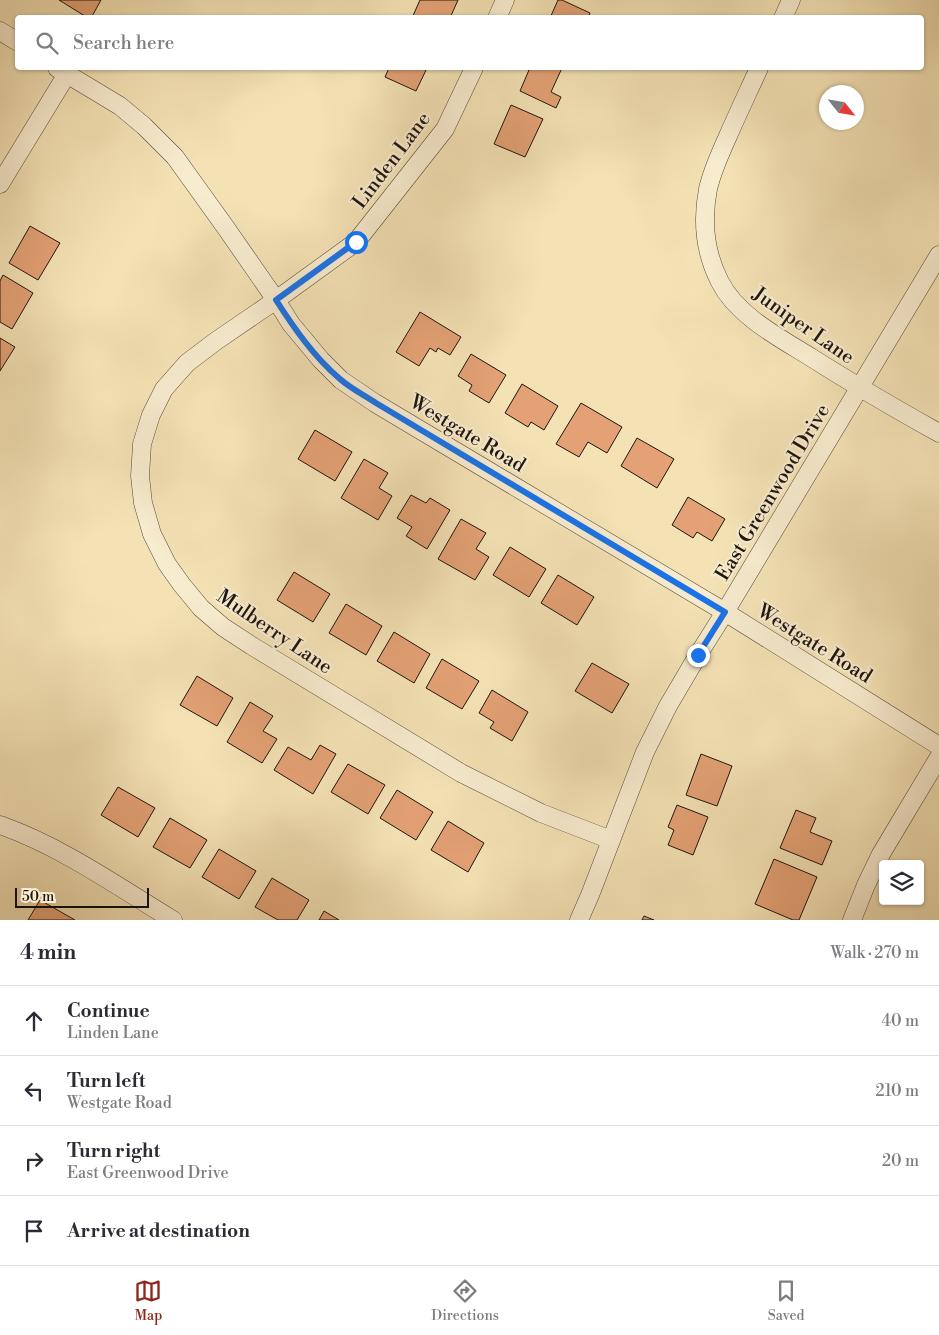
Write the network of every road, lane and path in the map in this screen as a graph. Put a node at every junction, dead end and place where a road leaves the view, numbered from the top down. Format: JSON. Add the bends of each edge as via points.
{"nodes":[{"id":1,"x":505,"y":0,"type":"edge"},
{"id":2,"x":791,"y":0,"type":"edge"},
{"id":3,"x":498,"y":15,"type":"edge"},
{"id":4,"x":784,"y":15,"type":"edge"},
{"id":5,"x":0,"y":30,"type":"edge"},
{"id":6,"x":15,"y":40,"type":"edge"},
{"id":7,"x":473,"y":70,"type":"edge"},
{"id":8,"x":759,"y":70,"type":"edge"},
{"id":9,"x":62,"y":71,"type":"edge"},
{"id":10,"x":0,"y":184,"type":"edge"},
{"id":11,"x":939,"y":255,"type":"edge"},
{"id":12,"x":276,"y":300,"type":"junction"},
{"id":13,"x":859,"y":388,"type":"junction"},
{"id":14,"x":939,"y":433,"type":"edge"},
{"id":15,"x":725,"y":612,"type":"junction"},
{"id":16,"x":939,"y":746,"type":"edge"},
{"id":17,"x":939,"y":757,"type":"edge"},
{"id":18,"x":0,"y":825,"type":"edge"},
{"id":19,"x":611,"y":840,"type":"junction"},
{"id":20,"x":173,"y":920,"type":"edge"},
{"id":21,"x":578,"y":920,"type":"edge"},
{"id":22,"x":852,"y":920,"type":"edge"}],
"edges":[{"from":1,"to":3,"type":"street"},
{"from":2,"to":4,"type":"street"},
{"from":5,"to":6,"type":"street"},
{"from":7,"to":12,"type":"street","name":"Linden Lane","via":[[445,129],[356,242]]},
{"from":8,"to":13,"type":"street","name":"Juniper Lane","via":[[708,188],[704,217],[711,260],[729,296],[748,315]]},
{"from":9,"to":10,"type":"street"},
{"from":9,"to":12,"type":"street","name":"Westgate Road","via":[[120,106],[175,157]]},
{"from":11,"to":13,"type":"street","name":"East Greenwood Drive"},
{"from":12,"to":15,"type":"street","name":"Westgate Road","via":[[321,360],[341,380]]},
{"from":12,"to":19,"type":"street","name":"Mulberry Lane","via":[[187,363],[164,389],[151,416],[142,444],[140,476],[143,503],[152,534],[167,564],[201,608],[252,646],[461,773],[541,813]]},
{"from":13,"to":14,"type":"street","name":"Juniper Lane"},
{"from":13,"to":15,"type":"street","name":"East Greenwood Drive"},
{"from":15,"to":16,"type":"street","name":"Westgate Road"},
{"from":15,"to":19,"type":"street","name":"East Greenwood Drive","via":[[668,706],[645,752]]},
{"from":17,"to":22,"type":"street","via":[[881,854]]},
{"from":18,"to":20,"type":"street","via":[[65,855]]},
{"from":19,"to":21,"type":"street","name":"East Greenwood Drive"}]}
